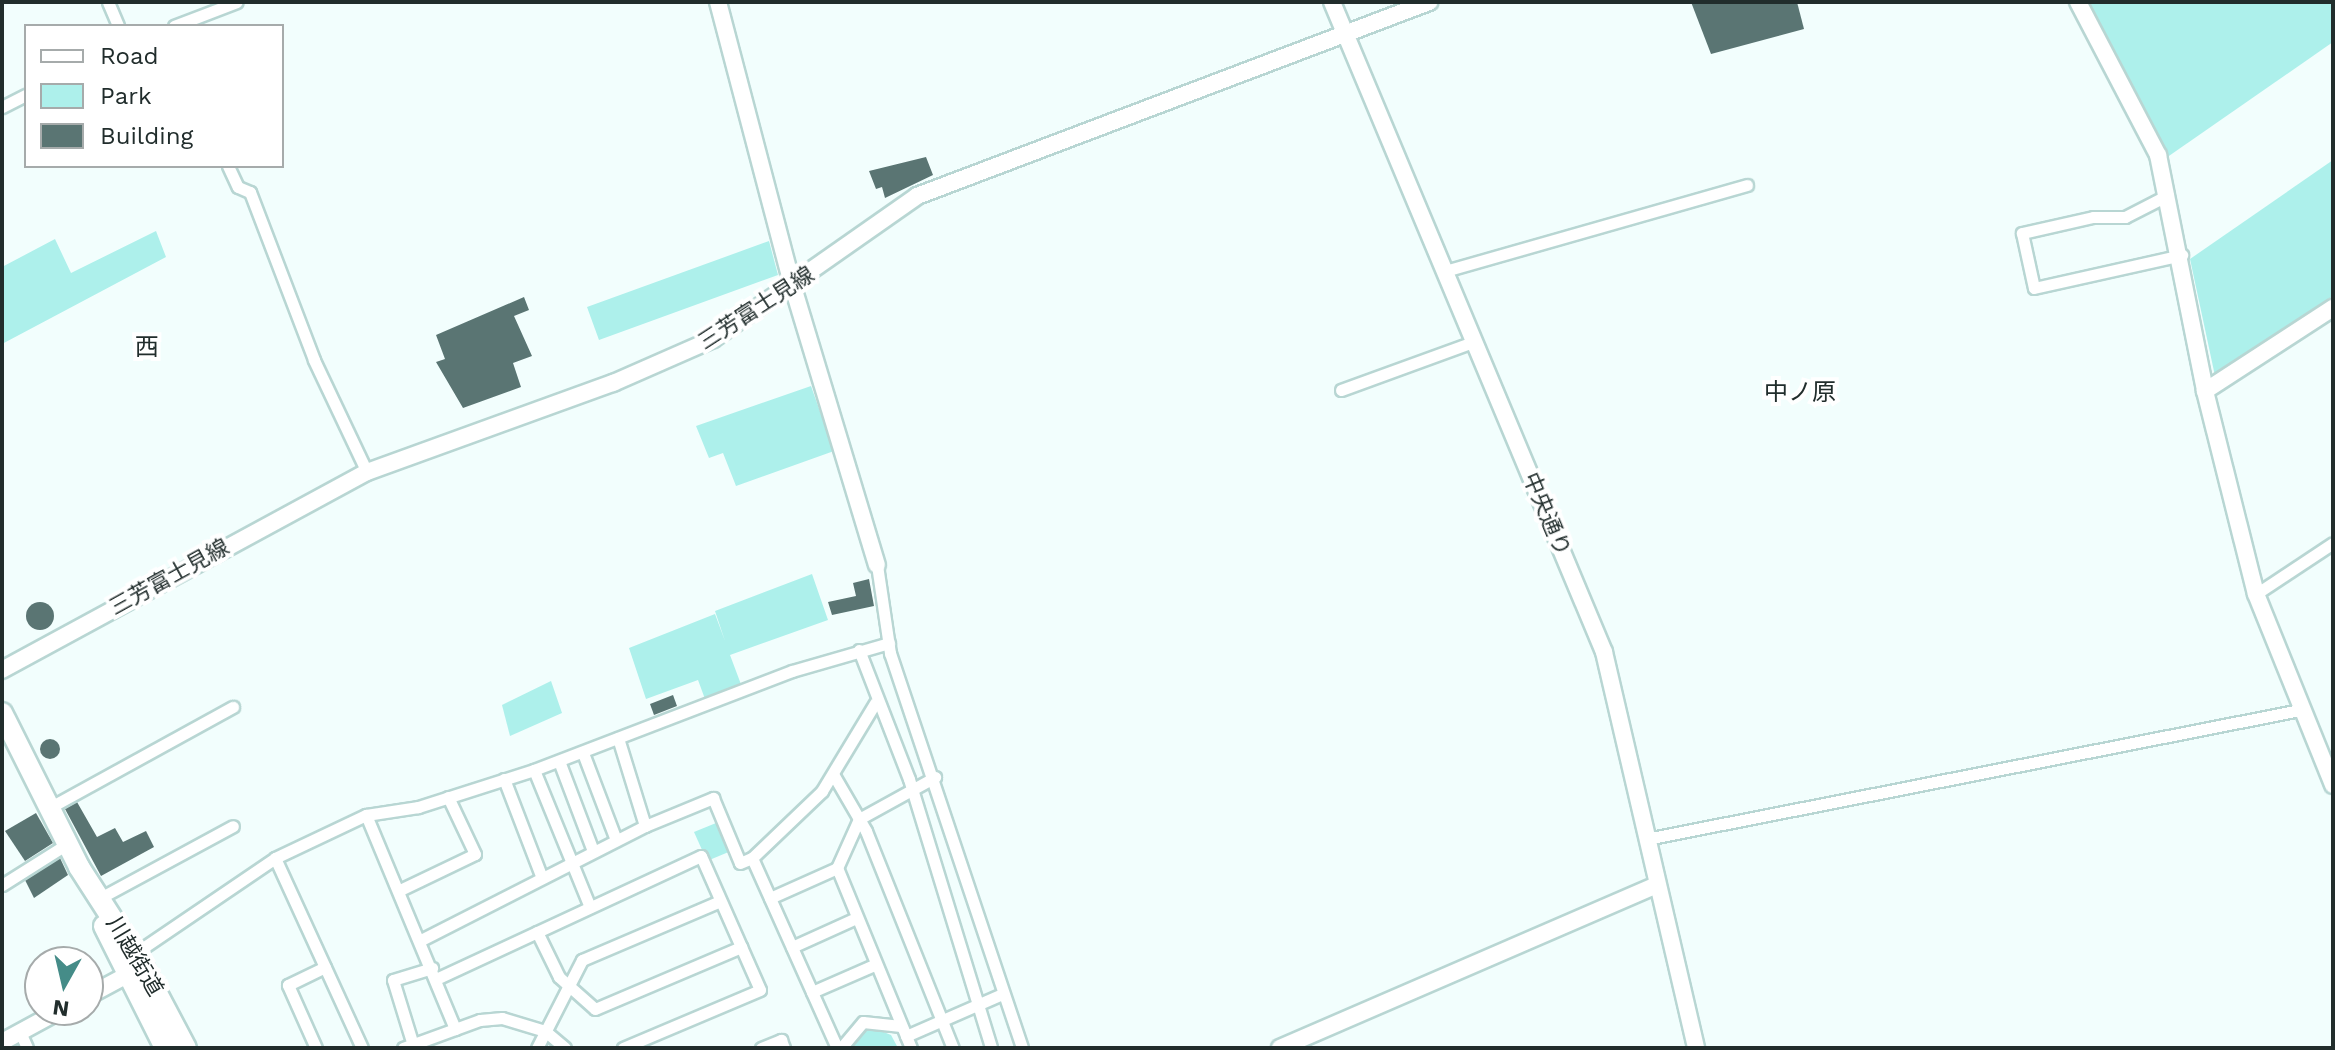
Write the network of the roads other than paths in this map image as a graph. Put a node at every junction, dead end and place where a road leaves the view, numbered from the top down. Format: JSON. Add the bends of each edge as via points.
{"nodes":[{"id":1,"x":108,"y":2,"type":"edge"},
{"id":2,"x":237,"y":2,"type":"edge"},
{"id":3,"x":718,"y":2,"type":"edge"},
{"id":4,"x":1332,"y":2,"type":"edge"},
{"id":5,"x":1429,"y":2,"type":"edge"},
{"id":6,"x":2078,"y":2,"type":"edge"},
{"id":7,"x":117,"y":24,"type":"edge"},
{"id":8,"x":179,"y":24,"type":"edge"},
{"id":9,"x":1348,"y":34,"type":"junction"},
{"id":10,"x":24,"y":96,"type":"edge"},
{"id":11,"x":2,"y":107,"type":"edge"},
{"id":12,"x":229,"y":168,"type":"edge"},
{"id":13,"x":1747,"y":185,"type":"dead end"},
{"id":14,"x":2168,"y":195,"type":"junction"},
{"id":15,"x":2182,"y":255,"type":"junction"},
{"id":16,"x":1445,"y":271,"type":"junction"},
{"id":17,"x":793,"y":287,"type":"junction"},
{"id":18,"x":2333,"y":308,"type":"edge"},
{"id":19,"x":1473,"y":342,"type":"junction"},
{"id":20,"x":1341,"y":390,"type":"dead end"},
{"id":21,"x":2205,"y":391,"type":"junction"},
{"id":22,"x":367,"y":472,"type":"junction"},
{"id":23,"x":2333,"y":543,"type":"edge"},
{"id":24,"x":877,"y":565,"type":"joint"},
{"id":25,"x":2256,"y":594,"type":"junction"},
{"id":26,"x":889,"y":643,"type":"junction"},
{"id":27,"x":859,"y":650,"type":"junction"},
{"id":28,"x":2,"y":670,"type":"edge"},
{"id":29,"x":875,"y":703,"type":"junction"},
{"id":30,"x":233,"y":707,"type":"dead end"},
{"id":31,"x":2300,"y":710,"type":"junction"},
{"id":32,"x":2,"y":713,"type":"edge"},
{"id":33,"x":618,"y":738,"type":"junction"},
{"id":34,"x":583,"y":753,"type":"junction"},
{"id":35,"x":559,"y":761,"type":"junction"},
{"id":36,"x":534,"y":770,"type":"junction"},
{"id":37,"x":833,"y":774,"type":"junction"},
{"id":38,"x":935,"y":777,"type":"junction"},
{"id":39,"x":504,"y":779,"type":"junction"},
{"id":40,"x":2333,"y":785,"type":"edge"},
{"id":41,"x":911,"y":788,"type":"junction"},
{"id":42,"x":448,"y":797,"type":"junction"},
{"id":43,"x":49,"y":808,"type":"junction"},
{"id":44,"x":366,"y":815,"type":"junction"},
{"id":45,"x":859,"y":819,"type":"junction"},
{"id":46,"x":233,"y":826,"type":"dead end"},
{"id":47,"x":645,"y":826,"type":"junction"},
{"id":48,"x":1646,"y":839,"type":"junction"},
{"id":49,"x":616,"y":840,"type":"junction"},
{"id":50,"x":67,"y":844,"type":"junction"},
{"id":51,"x":593,"y":851,"type":"junction"},
{"id":52,"x":275,"y":858,"type":"junction"},
{"id":53,"x":752,"y":858,"type":"junction"},
{"id":54,"x":570,"y":863,"type":"junction"},
{"id":55,"x":79,"y":867,"type":"junction"},
{"id":56,"x":837,"y":868,"type":"junction"},
{"id":57,"x":542,"y":878,"type":"junction"},
{"id":58,"x":2,"y":885,"type":"edge"},
{"id":59,"x":1657,"y":885,"type":"junction"},
{"id":60,"x":400,"y":890,"type":"junction"},
{"id":61,"x":100,"y":898,"type":"junction"},
{"id":62,"x":770,"y":898,"type":"junction"},
{"id":63,"x":720,"y":901,"type":"junction"},
{"id":64,"x":590,"y":907,"type":"junction"},
{"id":65,"x":854,"y":919,"type":"junction"},
{"id":66,"x":537,"y":932,"type":"junction"},
{"id":67,"x":421,"y":940,"type":"junction"},
{"id":68,"x":741,"y":947,"type":"junction"},
{"id":69,"x":792,"y":947,"type":"junction"},
{"id":70,"x":134,"y":952,"type":"junction"},
{"id":71,"x":874,"y":965,"type":"junction"},
{"id":72,"x":325,"y":967,"type":"junction"},
{"id":73,"x":129,"y":974,"type":"junction"},
{"id":74,"x":434,"y":974,"type":"junction"},
{"id":75,"x":569,"y":986,"type":"junction"},
{"id":76,"x":104,"y":987,"type":"edge"},
{"id":77,"x":812,"y":992,"type":"junction"},
{"id":78,"x":1002,"y":994,"type":"junction"},
{"id":79,"x":976,"y":1005,"type":"junction"},
{"id":80,"x":941,"y":1020,"type":"junction"},
{"id":81,"x":31,"y":1026,"type":"edge"},
{"id":82,"x":455,"y":1029,"type":"junction"},
{"id":83,"x":545,"y":1031,"type":"junction"},
{"id":84,"x":904,"y":1031,"type":"junction"},
{"id":85,"x":20,"y":1032,"type":"junction"},
{"id":86,"x":2,"y":1042,"type":"edge"},
{"id":87,"x":408,"y":1047,"type":"edge"},
{"id":88,"x":27,"y":1048,"type":"edge"},
{"id":89,"x":165,"y":1048,"type":"edge"},
{"id":90,"x":186,"y":1048,"type":"edge"},
{"id":91,"x":316,"y":1048,"type":"edge"},
{"id":92,"x":362,"y":1048,"type":"edge"},
{"id":93,"x":537,"y":1048,"type":"edge"},
{"id":94,"x":565,"y":1048,"type":"edge"},
{"id":95,"x":623,"y":1048,"type":"edge"},
{"id":96,"x":761,"y":1048,"type":"edge"},
{"id":97,"x":784,"y":1048,"type":"edge"},
{"id":98,"x":839,"y":1048,"type":"edge"},
{"id":99,"x":911,"y":1048,"type":"edge"},
{"id":100,"x":953,"y":1048,"type":"edge"},
{"id":101,"x":991,"y":1048,"type":"edge"},
{"id":102,"x":1022,"y":1048,"type":"edge"},
{"id":103,"x":1280,"y":1048,"type":"edge"},
{"id":104,"x":1696,"y":1048,"type":"edge"}],
"edges":[{"from":1,"to":7,"type":"street"},
{"from":2,"to":8,"type":"street"},
{"from":3,"to":17,"type":"street"},
{"from":4,"to":9,"type":"street","name":"中央通り"},
{"from":5,"to":9,"type":"street","name":"三芳富士見線"},
{"from":6,"to":14,"type":"street","via":[[2153,145]]},
{"from":9,"to":16,"type":"street","name":"中央通り"},
{"from":9,"to":17,"type":"street","name":"三芳富士見線","via":[[917,196]]},
{"from":10,"to":11,"type":"street"},
{"from":12,"to":22,"type":"street","via":[[238,187],[250,192],[314,360]]},
{"from":13,"to":16,"type":"street"},
{"from":14,"to":15,"type":"street"},
{"from":14,"to":15,"type":"street","via":[[2125,217],[2093,217],[2022,233],[2034,288]]},
{"from":15,"to":21,"type":"street"},
{"from":16,"to":19,"type":"street","name":"中央通り"},
{"from":17,"to":22,"type":"street","name":"三芳富士見線","via":[[674,358]]},
{"from":17,"to":24,"type":"street"},
{"from":18,"to":21,"type":"street"},
{"from":19,"to":20,"type":"street"},
{"from":19,"to":48,"type":"street","name":"中央通り","via":[[1604,652]]},
{"from":21,"to":25,"type":"street"},
{"from":22,"to":28,"type":"street","name":"三芳富士見線"},
{"from":23,"to":25,"type":"street"},
{"from":24,"to":26,"type":"street"},
{"from":25,"to":31,"type":"street"},
{"from":26,"to":27,"type":"street"},
{"from":26,"to":38,"type":"street"},
{"from":27,"to":29,"type":"street"},
{"from":27,"to":33,"type":"street"},
{"from":29,"to":37,"type":"street"},
{"from":29,"to":41,"type":"street"},
{"from":30,"to":43,"type":"street"},
{"from":31,"to":40,"type":"street"},
{"from":31,"to":48,"type":"street"},
{"from":32,"to":43,"type":"highway","name":"川越街道"},
{"from":33,"to":34,"type":"street"},
{"from":33,"to":47,"type":"street"},
{"from":34,"to":35,"type":"street"},
{"from":34,"to":49,"type":"street"},
{"from":35,"to":36,"type":"street"},
{"from":35,"to":51,"type":"street"},
{"from":36,"to":39,"type":"street"},
{"from":36,"to":54,"type":"street"},
{"from":37,"to":45,"type":"street"},
{"from":37,"to":53,"type":"street","via":[[804,811]]},
{"from":38,"to":41,"type":"street"},
{"from":38,"to":78,"type":"street"},
{"from":39,"to":42,"type":"street"},
{"from":39,"to":57,"type":"street"},
{"from":41,"to":45,"type":"street"},
{"from":41,"to":79,"type":"street"},
{"from":42,"to":44,"type":"street"},
{"from":42,"to":60,"type":"street","via":[[475,854]]},
{"from":43,"to":50,"type":"highway","name":"川越街道"},
{"from":44,"to":52,"type":"street"},
{"from":44,"to":60,"type":"street"},
{"from":45,"to":56,"type":"street"},
{"from":45,"to":80,"type":"street"},
{"from":46,"to":61,"type":"street"},
{"from":47,"to":49,"type":"street"},
{"from":47,"to":53,"type":"street","via":[[713,798],[740,863]]},
{"from":48,"to":59,"type":"street","name":"中央通り"},
{"from":49,"to":51,"type":"street"},
{"from":50,"to":55,"type":"highway","name":"川越街道"},
{"from":50,"to":58,"type":"street"},
{"from":51,"to":54,"type":"street"},
{"from":52,"to":70,"type":"street"},
{"from":52,"to":72,"type":"street"},
{"from":53,"to":62,"type":"street"},
{"from":54,"to":57,"type":"street"},
{"from":54,"to":64,"type":"street"},
{"from":55,"to":61,"type":"highway","name":"川越街道"},
{"from":55,"to":73,"type":"highway","name":"川越街道"},
{"from":56,"to":62,"type":"street"},
{"from":56,"to":65,"type":"street"},
{"from":57,"to":67,"type":"street"},
{"from":59,"to":103,"type":"street"},
{"from":59,"to":104,"type":"street","name":"中央通り"},
{"from":60,"to":67,"type":"street"},
{"from":61,"to":70,"type":"highway","name":"川越街道"},
{"from":62,"to":69,"type":"street"},
{"from":63,"to":64,"type":"street","via":[[701,856]]},
{"from":63,"to":68,"type":"street"},
{"from":63,"to":75,"type":"street","via":[[582,960]]},
{"from":64,"to":66,"type":"street"},
{"from":65,"to":69,"type":"street"},
{"from":65,"to":71,"type":"street"},
{"from":66,"to":74,"type":"street"},
{"from":66,"to":75,"type":"street"},
{"from":67,"to":74,"type":"street"},
{"from":68,"to":75,"type":"street","via":[[595,1009]]},
{"from":68,"to":95,"type":"street","via":[[760,990]]},
{"from":69,"to":77,"type":"street"},
{"from":70,"to":73,"type":"street"},
{"from":70,"to":90,"type":"highway","name":"川越街道"},
{"from":71,"to":77,"type":"street"},
{"from":71,"to":84,"type":"street"},
{"from":72,"to":91,"type":"street","via":[[288,985]]},
{"from":72,"to":92,"type":"street"},
{"from":73,"to":76,"type":"street"},
{"from":73,"to":89,"type":"highway","name":"川越街道"},
{"from":74,"to":82,"type":"street"},
{"from":74,"to":87,"type":"street","via":[[393,980]]},
{"from":75,"to":83,"type":"street"},
{"from":77,"to":98,"type":"street"},
{"from":78,"to":79,"type":"street"},
{"from":78,"to":102,"type":"street"},
{"from":79,"to":80,"type":"street"},
{"from":79,"to":101,"type":"street"},
{"from":80,"to":84,"type":"street"},
{"from":80,"to":100,"type":"street"},
{"from":81,"to":85,"type":"street"},
{"from":82,"to":83,"type":"street","via":[[502,1018]]},
{"from":82,"to":87,"type":"street"},
{"from":83,"to":93,"type":"street"},
{"from":83,"to":94,"type":"street"},
{"from":84,"to":98,"type":"street","via":[[863,1022]]},
{"from":84,"to":99,"type":"street"},
{"from":85,"to":86,"type":"street"},
{"from":85,"to":88,"type":"street"},
{"from":96,"to":97,"type":"street","via":[[781,1040]]}]}
